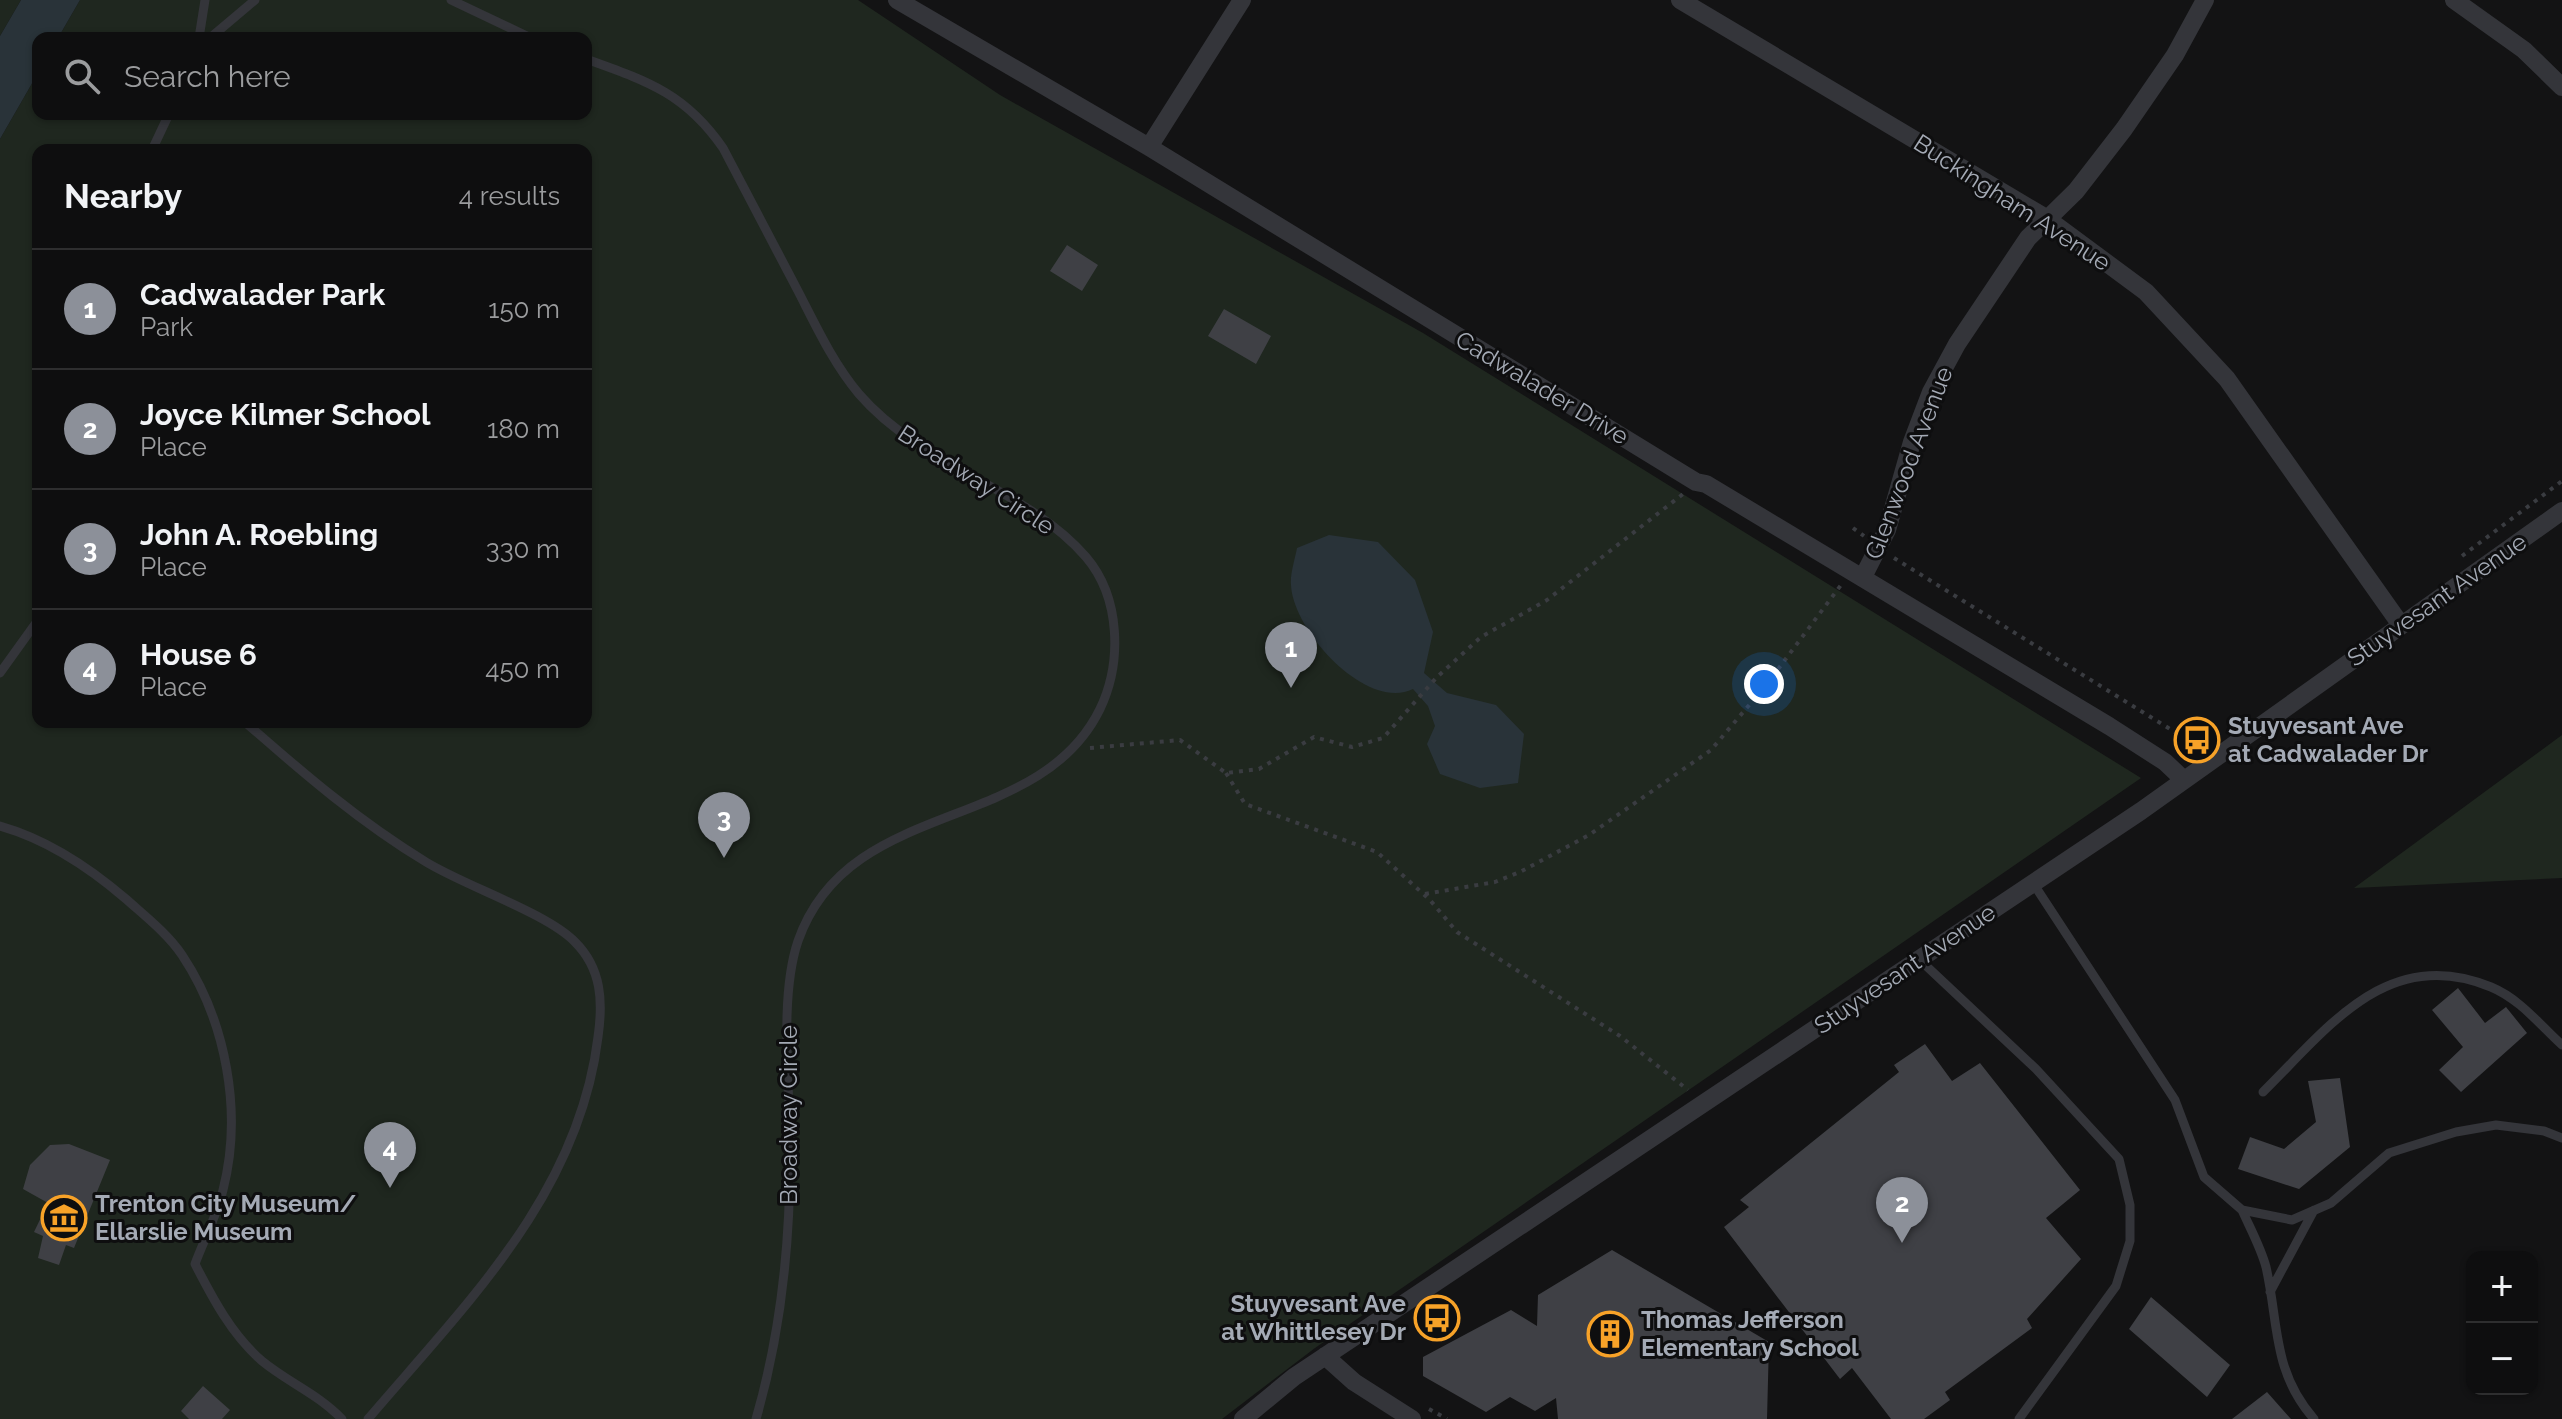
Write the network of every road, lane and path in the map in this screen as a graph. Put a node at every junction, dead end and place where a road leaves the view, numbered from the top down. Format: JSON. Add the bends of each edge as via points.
{"nodes":[{"id":1,"x":205,"y":0,"type":"edge"},
{"id":2,"x":255,"y":0,"type":"edge"},
{"id":3,"x":451,"y":0,"type":"edge"},
{"id":4,"x":897,"y":0,"type":"edge"},
{"id":5,"x":1242,"y":0,"type":"edge"},
{"id":6,"x":1680,"y":0,"type":"edge"},
{"id":7,"x":2205,"y":0,"type":"edge"},
{"id":8,"x":2454,"y":0,"type":"edge"},
{"id":9,"x":200,"y":32,"type":"edge"},
{"id":10,"x":217,"y":32,"type":"edge"},
{"id":11,"x":518,"y":32,"type":"edge"},
{"id":12,"x":592,"y":61,"type":"edge"},
{"id":13,"x":2562,"y":87,"type":"edge"},
{"id":14,"x":166,"y":120,"type":"edge"},
{"id":15,"x":155,"y":144,"type":"edge"},
{"id":16,"x":1149,"y":147,"type":"junction"},
{"id":17,"x":2046,"y":218,"type":"junction"},
{"id":18,"x":2562,"y":481,"type":"edge"},
{"id":19,"x":1696,"y":482,"type":"junction"},
{"id":20,"x":2562,"y":511,"type":"edge"},
{"id":21,"x":1853,"y":528,"type":"dead end"},
{"id":22,"x":1878,"y":547,"type":"junction"},
{"id":23,"x":2455,"y":560,"type":"dead end"},
{"id":24,"x":1857,"y":574,"type":"junction"},
{"id":25,"x":2401,"y":625,"type":"junction"},
{"id":26,"x":32,"y":628,"type":"edge"},
{"id":27,"x":0,"y":673,"type":"edge"},
{"id":28,"x":252,"y":728,"type":"edge"},
{"id":29,"x":2211,"y":738,"type":"dead end"},
{"id":30,"x":1068,"y":753,"type":"junction"},
{"id":31,"x":1226,"y":773,"type":"junction"},
{"id":32,"x":2184,"y":780,"type":"junction"},
{"id":33,"x":0,"y":826,"type":"edge"},
{"id":34,"x":2033,"y":882,"type":"junction"},
{"id":35,"x":1423,"y":894,"type":"junction"},
{"id":36,"x":1921,"y":961,"type":"junction"},
{"id":37,"x":2562,"y":1045,"type":"edge"},
{"id":38,"x":1688,"y":1090,"type":"dead end"},
{"id":39,"x":2263,"y":1092,"type":"dead end"},
{"id":40,"x":2562,"y":1138,"type":"edge"},
{"id":41,"x":2242,"y":1210,"type":"junction"},
{"id":42,"x":2314,"y":1210,"type":"junction"},
{"id":43,"x":2269,"y":1293,"type":"junction"},
{"id":44,"x":1325,"y":1356,"type":"junction"},
{"id":45,"x":342,"y":1419,"type":"edge"},
{"id":46,"x":368,"y":1419,"type":"edge"},
{"id":47,"x":756,"y":1419,"type":"edge"},
{"id":48,"x":1243,"y":1419,"type":"edge"},
{"id":49,"x":1412,"y":1419,"type":"edge"},
{"id":50,"x":2019,"y":1419,"type":"edge"},
{"id":51,"x":2314,"y":1419,"type":"edge"}],
"edges":[{"from":1,"to":9,"type":"lane"},
{"from":2,"to":10,"type":"lane"},
{"from":3,"to":11,"type":"lane"},
{"from":4,"to":16,"type":"street","name":"Cadwalader Drive"},
{"from":5,"to":16,"type":"street"},
{"from":6,"to":17,"type":"street","name":"Buckingham Avenue"},
{"from":7,"to":17,"type":"street","name":"Glenwood Avenue","via":[[2124,129],[2076,191]]},
{"from":8,"to":13,"type":"street","via":[[2524,50]]},
{"from":12,"to":30,"type":"lane","name":"Broadway Circle","via":[[658,86],[706,123],[832,357],[879,415],[904,437],[1046,522],[1086,557],[1109,605],[1115,658],[1095,719]]},
{"from":14,"to":15,"type":"lane"},
{"from":16,"to":19,"type":"street","name":"Cadwalader Drive"},
{"from":17,"to":22,"type":"street","name":"Glenwood Avenue","via":[[1997,280],[1931,392]]},
{"from":17,"to":25,"type":"street","name":"Buckingham Avenue","via":[[2146,292],[2192,338],[2258,421]]},
{"from":18,"to":23,"type":"path"},
{"from":19,"to":24,"type":"street","name":"Cadwalader Drive"},
{"from":19,"to":31,"type":"path","via":[[1547,600],[1481,637],[1383,738],[1352,747],[1314,737],[1259,769]]},
{"from":20,"to":25,"type":"street","name":"Stuyvesant Avenue"},
{"from":21,"to":22,"type":"path"},
{"from":22,"to":24,"type":"street","name":"Glenwood Avenue"},
{"from":22,"to":29,"type":"path","via":[[2199,747]]},
{"from":24,"to":32,"type":"street","name":"Cadwalader Drive","via":[[2109,726]]},
{"from":24,"to":35,"type":"path","via":[[1711,750],[1589,835],[1520,872],[1495,882]]},
{"from":25,"to":32,"type":"street","name":"Stuyvesant Avenue"},
{"from":26,"to":27,"type":"lane"},
{"from":28,"to":46,"type":"lane","via":[[383,836],[559,929],[589,959],[600,988],[596,1059],[583,1110],[541,1206],[511,1250]]},
{"from":30,"to":31,"type":"path","via":[[1180,740]]},
{"from":30,"to":47,"type":"lane","name":"Broadway Circle","via":[[1023,785],[905,831],[874,849],[827,892],[799,939],[789,985],[786,1267]]},
{"from":31,"to":35,"type":"path","via":[[1245,804],[1377,852]]},
{"from":32,"to":34,"type":"street","name":"Stuyvesant Avenue"},
{"from":33,"to":45,"type":"lane","via":[[53,847],[118,893],[181,953],[194,975],[222,1048],[231,1114],[223,1191],[195,1264],[231,1327],[261,1360],[316,1394]]},
{"from":34,"to":36,"type":"street","name":"Stuyvesant Avenue"},
{"from":34,"to":41,"type":"lane","via":[[2175,1100],[2204,1177]]},
{"from":35,"to":38,"type":"path","via":[[1457,932],[1620,1036]]},
{"from":36,"to":44,"type":"street","name":"Stuyvesant Avenue"},
{"from":36,"to":50,"type":"lane","via":[[2036,1069],[2119,1159],[2130,1205],[2130,1241],[2116,1286]]},
{"from":37,"to":39,"type":"lane","via":[[2526,1010],[2491,987],[2439,976],[2405,978],[2348,1006]]},
{"from":40,"to":42,"type":"lane","via":[[2496,1125],[2422,1142],[2389,1153],[2331,1203]]},
{"from":41,"to":42,"type":"lane","via":[[2292,1220]]},
{"from":41,"to":43,"type":"lane","via":[[2266,1265]]},
{"from":42,"to":43,"type":"lane"},
{"from":43,"to":51,"type":"lane","via":[[2280,1363]]},
{"from":44,"to":48,"type":"street","name":"Stuyvesant Avenue"},
{"from":44,"to":49,"type":"street","via":[[1354,1382]]}]}
